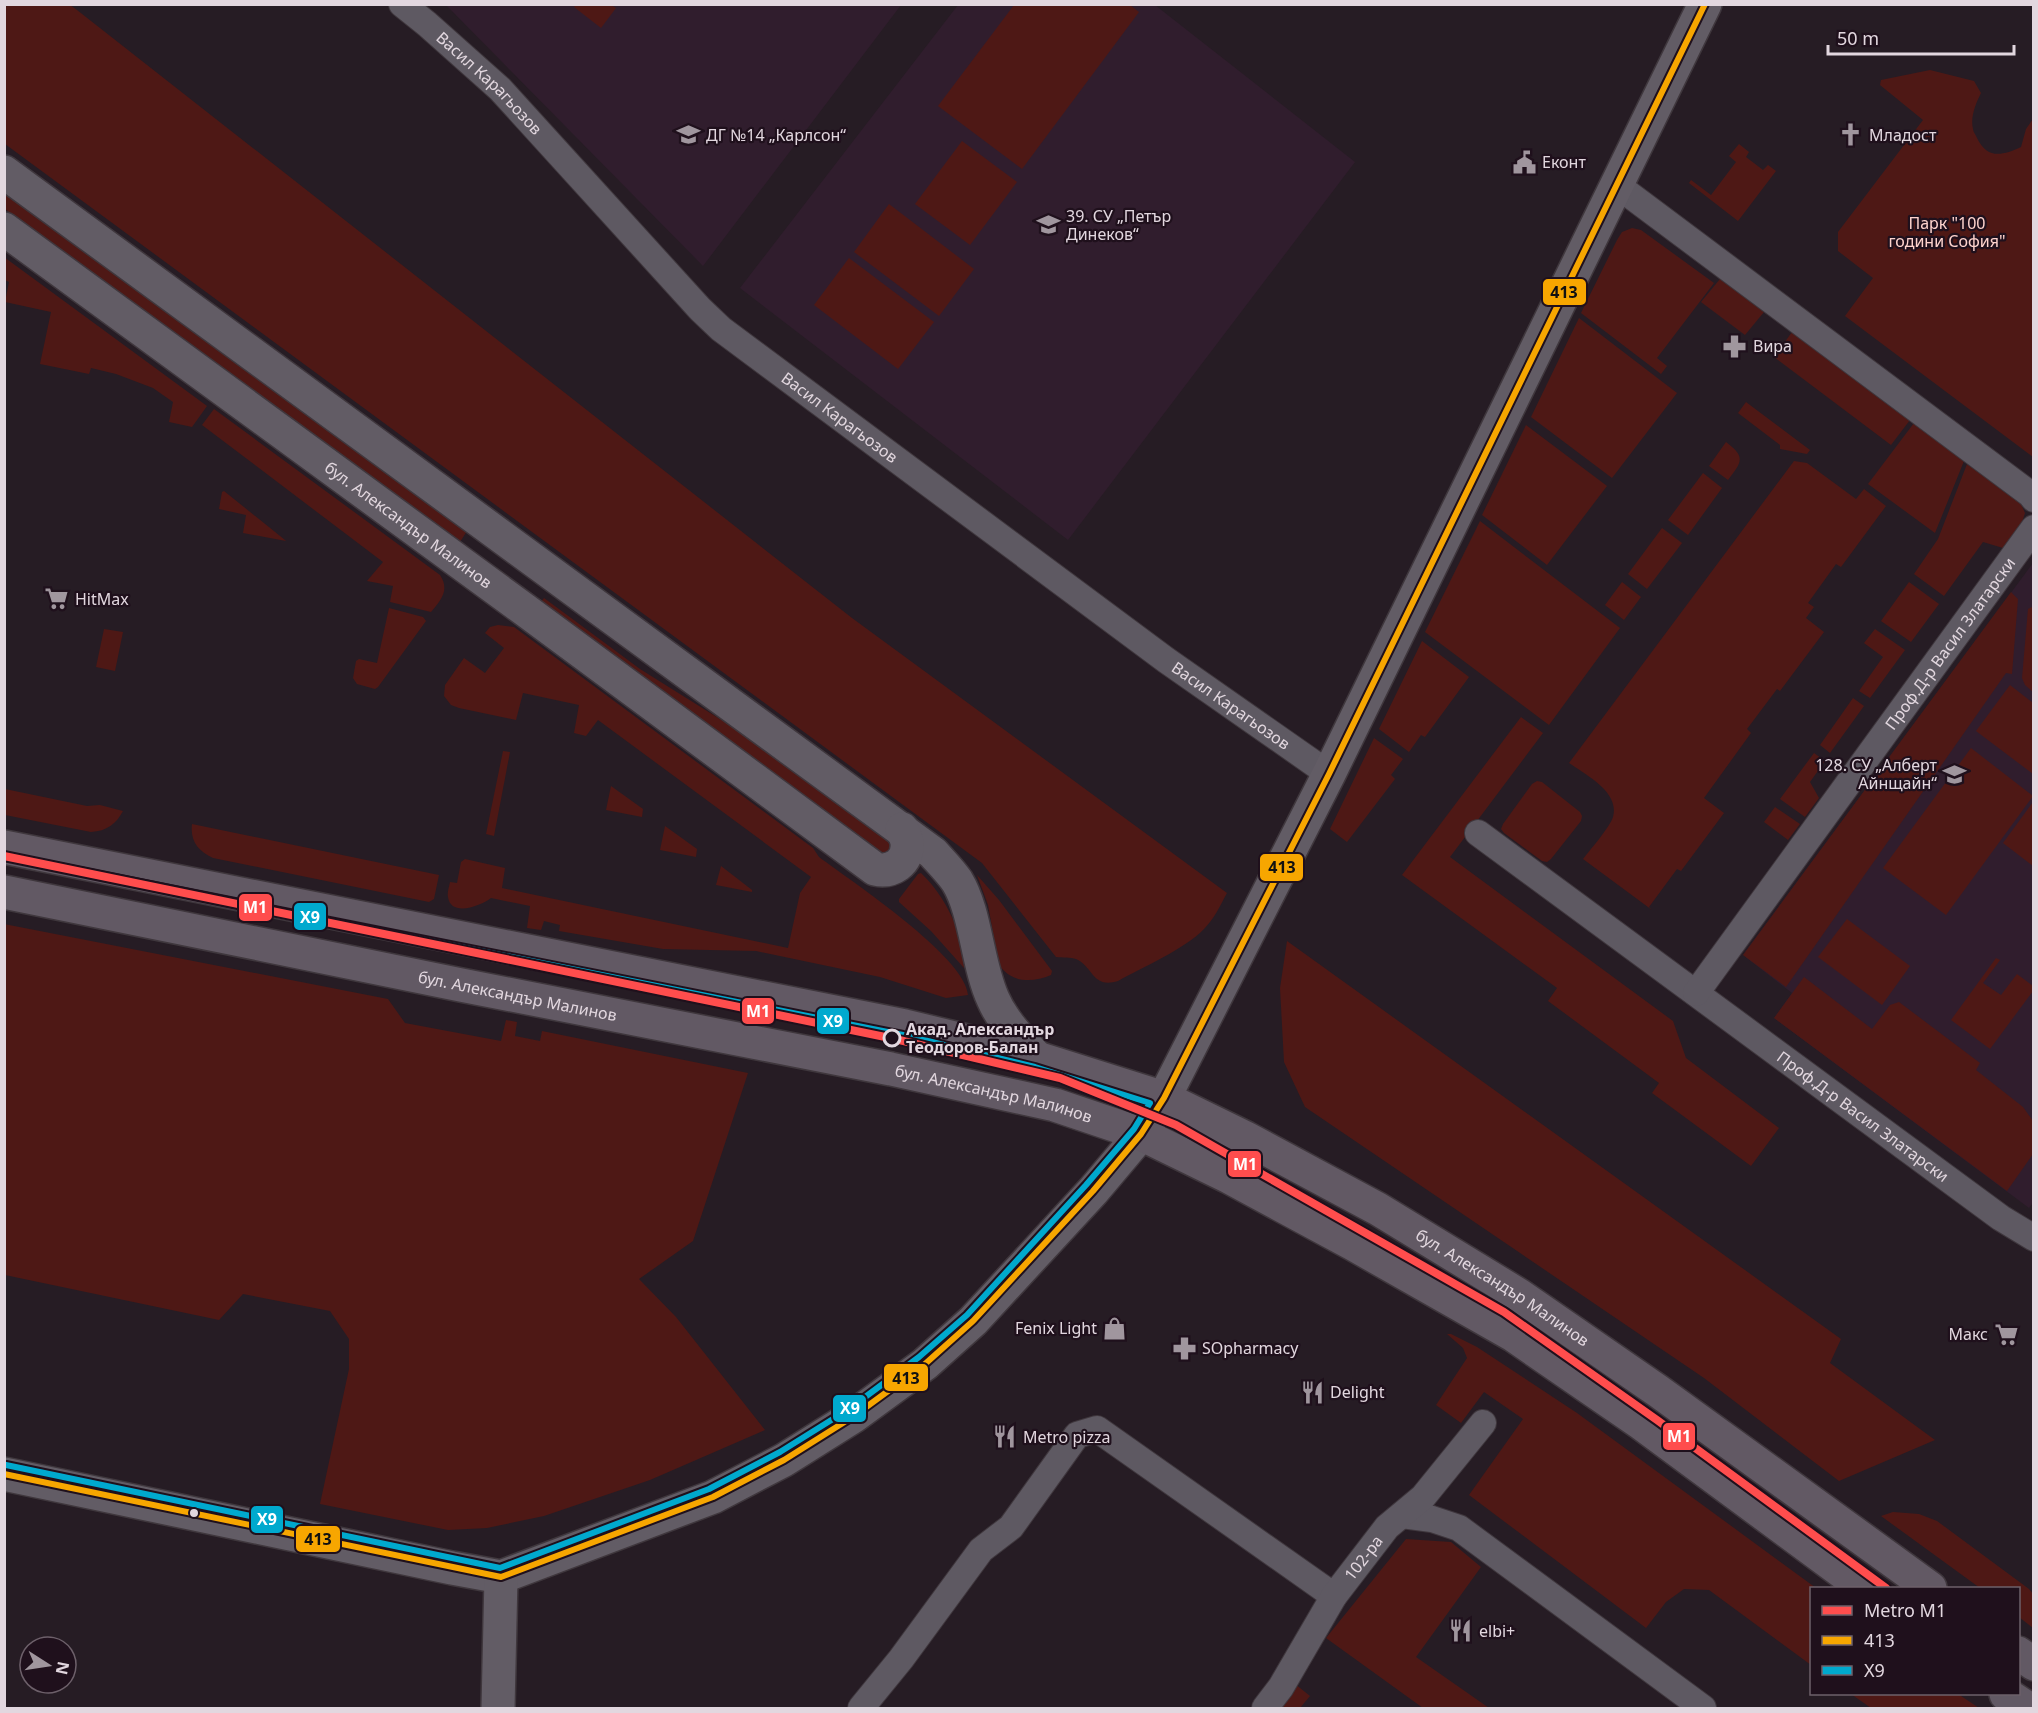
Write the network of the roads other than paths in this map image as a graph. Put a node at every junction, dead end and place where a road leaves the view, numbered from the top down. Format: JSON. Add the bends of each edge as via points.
{"nodes":[{"id":1,"x":402,"y":4,"type":"edge"},
{"id":2,"x":1705,"y":4,"type":"edge"},
{"id":3,"x":4,"y":172,"type":"edge"},
{"id":4,"x":1618,"y":186,"type":"junction"},
{"id":5,"x":4,"y":229,"type":"edge"},
{"id":6,"x":2034,"y":499,"type":"edge"},
{"id":7,"x":2034,"y":528,"type":"edge"},
{"id":8,"x":1329,"y":774,"type":"junction"},
{"id":9,"x":902,"y":830,"type":"junction"},
{"id":10,"x":1478,"y":833,"type":"dead end"},
{"id":11,"x":4,"y":847,"type":"edge"},
{"id":12,"x":4,"y":892,"type":"edge"},
{"id":13,"x":1696,"y":993,"type":"junction"},
{"id":14,"x":1037,"y":1058,"type":"junction"},
{"id":15,"x":1164,"y":1098,"type":"junction"},
{"id":16,"x":1141,"y":1134,"type":"junction"},
{"id":17,"x":2034,"y":1238,"type":"edge"},
{"id":18,"x":1483,"y":1423,"type":"dead end"},
{"id":19,"x":4,"y":1474,"type":"edge"},
{"id":20,"x":1402,"y":1515,"type":"junction"},
{"id":21,"x":501,"y":1577,"type":"junction"},
{"id":22,"x":1863,"y":1587,"type":"edge"},
{"id":23,"x":1929,"y":1587,"type":"edge"},
{"id":24,"x":1334,"y":1596,"type":"junction"},
{"id":25,"x":2020,"y":1654,"type":"edge"},
{"id":26,"x":2034,"y":1664,"type":"edge"},
{"id":27,"x":2008,"y":1695,"type":"edge"},
{"id":28,"x":498,"y":1708,"type":"edge"},
{"id":29,"x":861,"y":1708,"type":"edge"},
{"id":30,"x":1265,"y":1708,"type":"edge"},
{"id":31,"x":1703,"y":1708,"type":"edge"},
{"id":32,"x":2027,"y":1708,"type":"edge"}],
"edges":[{"from":1,"to":8,"type":"street","name":"Васил Карагьозов","via":[[500,89],[721,329],[1166,660]]},
{"from":2,"to":4,"type":"street"},
{"from":3,"to":9,"type":"street"},
{"from":4,"to":6,"type":"street"},
{"from":4,"to":8,"type":"street"},
{"from":5,"to":9,"type":"street","name":"бул. Александър Малинов","via":[[875,869],[897,867],[908,842]]},
{"from":7,"to":13,"type":"street","name":"Проф.Д-р Васил Златарски"},
{"from":8,"to":15,"type":"street"},
{"from":9,"to":14,"type":"street","via":[[933,853],[957,881],[993,1000],[1002,1017]]},
{"from":10,"to":13,"type":"street","name":"Проф.Д-р Васил Златарски"},
{"from":11,"to":14,"type":"main road","name":"бул. Александър Малинов","via":[[893,1024]]},
{"from":12,"to":16,"type":"main road","name":"бул. Александър Малинов","via":[[891,1069],[1055,1105]]},
{"from":13,"to":17,"type":"street","name":"Проф.Д-р Васил Златарски","via":[[2001,1218]]},
{"from":14,"to":15,"type":"main road","name":"бул. Александър Малинов"},
{"from":15,"to":16,"type":"street"},
{"from":15,"to":23,"type":"main road","name":"бул. Александър Малинов","via":[[1378,1209],[1519,1295]]},
{"from":16,"to":21,"type":"street","via":[[973,1321],[925,1364],[854,1416],[784,1460],[713,1497]]},
{"from":16,"to":22,"type":"main road","name":"бул. Александър Малинов","via":[[1229,1177],[1513,1335],[1642,1424]]},
{"from":18,"to":20,"type":"street","name":"102-ра","via":[[1423,1497]]},
{"from":19,"to":21,"type":"street"},
{"from":20,"to":24,"type":"street","name":"102-ра","via":[[1387,1527]]},
{"from":20,"to":31,"type":"street","via":[[1459,1528]]},
{"from":21,"to":28,"type":"street"},
{"from":24,"to":29,"type":"street","via":[[1097,1429],[1077,1435],[1011,1527],[981,1550]]},
{"from":24,"to":30,"type":"street","name":"102-ра"},
{"from":25,"to":26,"type":"main road"},
{"from":27,"to":32,"type":"main road"}]}
